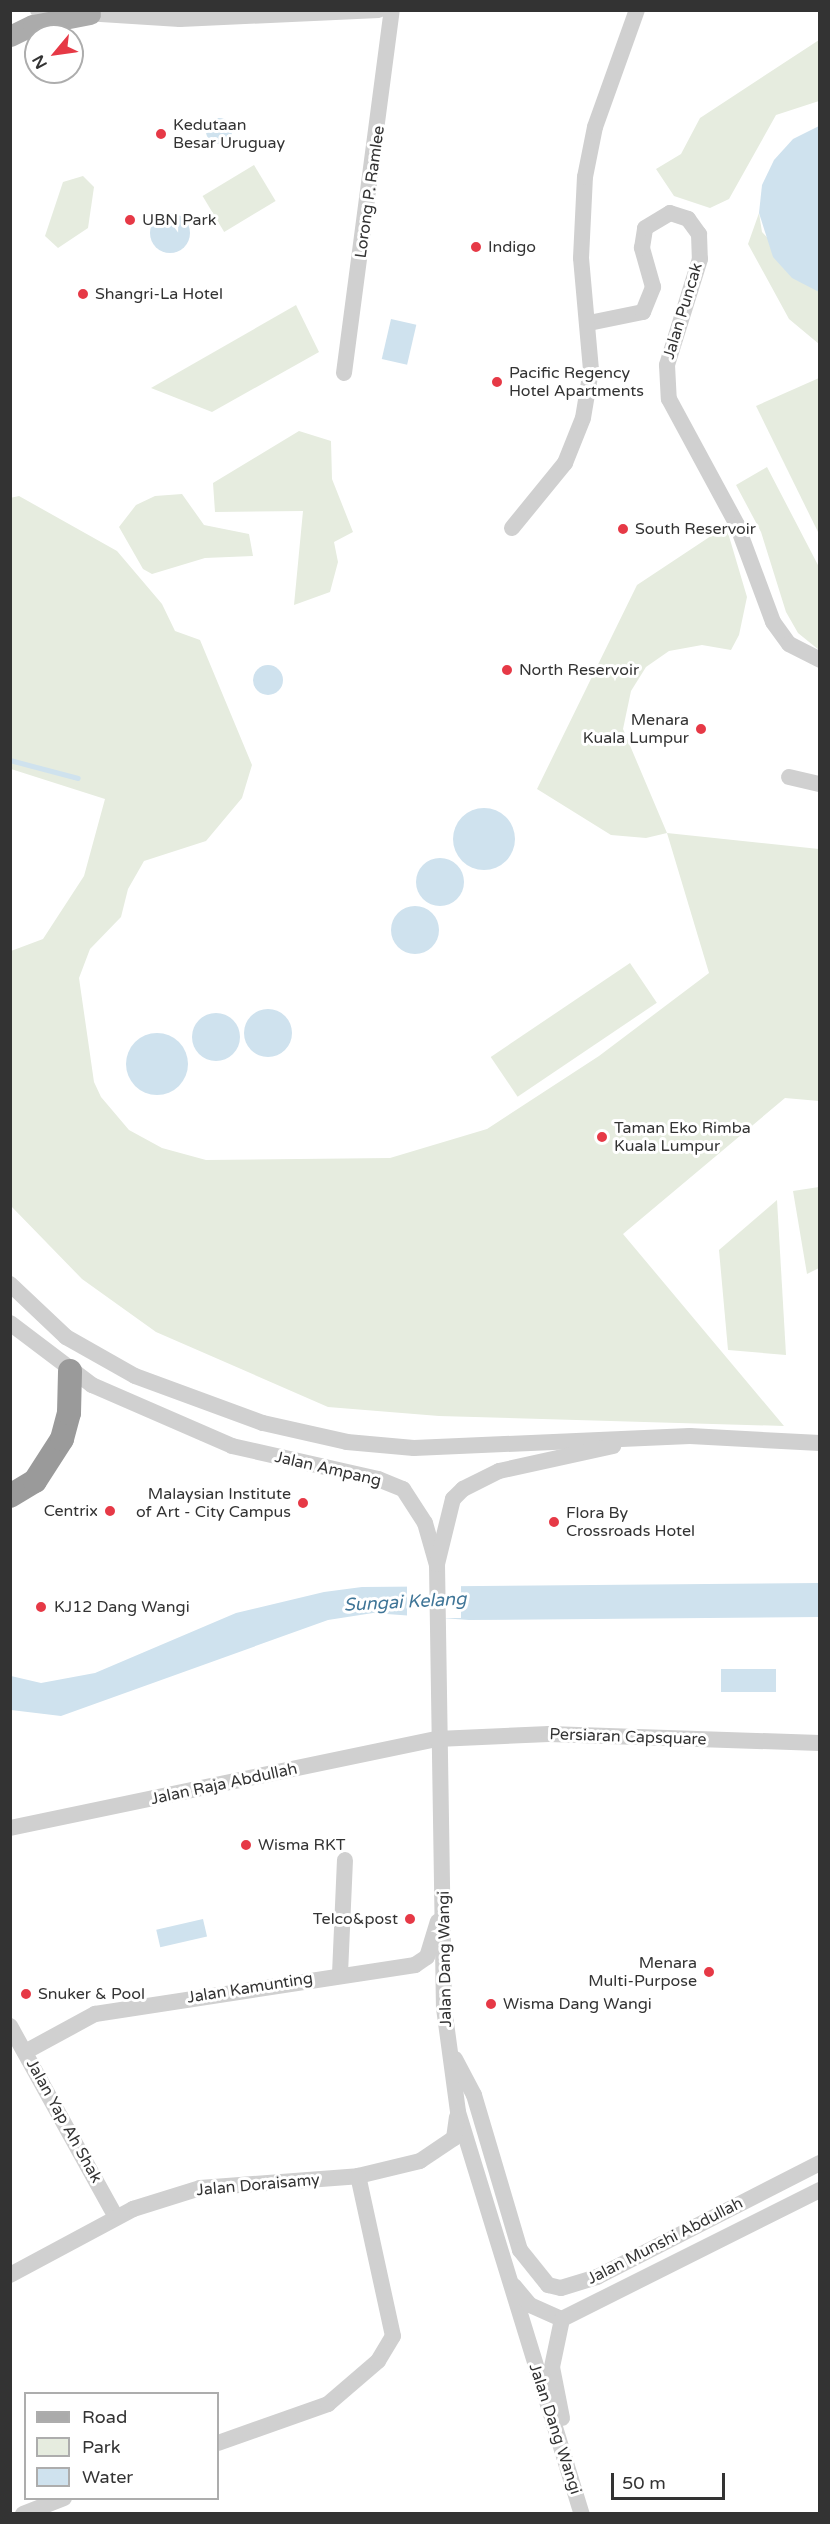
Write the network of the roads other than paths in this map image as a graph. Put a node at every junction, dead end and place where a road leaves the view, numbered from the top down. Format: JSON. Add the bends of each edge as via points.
{"nodes":[{"id":1,"x":38,"y":10,"type":"edge"},
{"id":2,"x":379,"y":10,"type":"edge"},
{"id":3,"x":392,"y":10,"type":"edge"},
{"id":4,"x":637,"y":10,"type":"edge"},
{"id":5,"x":320,"y":13,"type":"edge"},
{"id":6,"x":90,"y":14,"type":"junction"},
{"id":7,"x":10,"y":36,"type":"edge"},
{"id":8,"x":589,"y":323,"type":"junction"},
{"id":9,"x":344,"y":373,"type":"dead end"},
{"id":10,"x":512,"y":528,"type":"dead end"},
{"id":11,"x":819,"y":660,"type":"edge"},
{"id":12,"x":789,"y":777,"type":"dead end"},
{"id":13,"x":819,"y":784,"type":"edge"},
{"id":14,"x":10,"y":1284,"type":"edge"},
{"id":15,"x":10,"y":1323,"type":"edge"},
{"id":16,"x":70,"y":1371,"type":"junction"},
{"id":17,"x":638,"y":1441,"type":"junction"},
{"id":18,"x":819,"y":1443,"type":"edge"},
{"id":19,"x":13,"y":1495,"type":"edge"},
{"id":20,"x":437,"y":1565,"type":"junction"},
{"id":21,"x":437,"y":1739,"type":"junction"},
{"id":22,"x":819,"y":1743,"type":"edge"},
{"id":23,"x":10,"y":1828,"type":"edge"},
{"id":24,"x":345,"y":1860,"type":"dead end"},
{"id":25,"x":444,"y":1904,"type":"junction"},
{"id":26,"x":340,"y":1974,"type":"junction"},
{"id":27,"x":10,"y":2026,"type":"edge"},
{"id":28,"x":449,"y":2048,"type":"junction"},
{"id":29,"x":25,"y":2052,"type":"junction"},
{"id":30,"x":458,"y":2112,"type":"junction"},
{"id":31,"x":819,"y":2163,"type":"edge"},
{"id":32,"x":358,"y":2175,"type":"junction"},
{"id":33,"x":819,"y":2190,"type":"edge"},
{"id":34,"x":116,"y":2217,"type":"junction"},
{"id":35,"x":10,"y":2275,"type":"edge"},
{"id":36,"x":507,"y":2277,"type":"junction"},
{"id":37,"x":562,"y":2319,"type":"junction"},
{"id":38,"x":219,"y":2443,"type":"edge"},
{"id":39,"x":569,"y":2469,"type":"junction"},
{"id":40,"x":61,"y":2500,"type":"edge"},
{"id":41,"x":23,"y":2514,"type":"edge"},
{"id":42,"x":582,"y":2514,"type":"edge"}],
"edges":[{"from":1,"to":6,"type":"street"},
{"from":2,"to":5,"type":"street"},
{"from":3,"to":9,"type":"street","name":"Lorong P. Ramlee"},
{"from":4,"to":8,"type":"street","via":[[595,127],[585,177],[581,258]]},
{"from":5,"to":6,"type":"street"},
{"from":6,"to":7,"type":"main road","via":[[33,25]]},
{"from":8,"to":10,"type":"street","via":[[588,394],[577,437],[552,483]]},
{"from":8,"to":11,"type":"street","name":"Jalan Puncak","via":[[643,312],[653,287],[642,248],[645,228],[670,213],[688,219],[699,234],[700,259],[667,365],[669,399],[737,525],[773,622],[789,644]]},
{"from":12,"to":13,"type":"street"},
{"from":14,"to":17,"type":"street","name":"Jalan Ampang","via":[[87,1351],[163,1388],[273,1426],[347,1442],[414,1448],[556,1438]]},
{"from":15,"to":16,"type":"street","name":"Jalan Ampang"},
{"from":16,"to":19,"type":"highway","via":[[69,1413],[62,1439],[35,1481]]},
{"from":16,"to":20,"type":"street","name":"Jalan Ampang","via":[[232,1446],[356,1472],[403,1490],[425,1523]]},
{"from":17,"to":18,"type":"street","name":"Jalan Ampang","via":[[782,1437]]},
{"from":17,"to":20,"type":"street","name":"Jalan Ampang","via":[[499,1471],[463,1489],[453,1499]]},
{"from":20,"to":21,"type":"street","name":"Jalan Dang Wangi"},
{"from":21,"to":22,"type":"street","name":"Persiaran Capsquare","via":[[549,1734]]},
{"from":21,"to":23,"type":"street","name":"Jalan Raja Abdullah"},
{"from":21,"to":25,"type":"street","name":"Jalan Dang Wangi"},
{"from":24,"to":26,"type":"street"},
{"from":25,"to":26,"type":"street","name":"Jalan Kamunting","via":[[427,1957],[415,1965]]},
{"from":25,"to":28,"type":"street","name":"Jalan Dang Wangi"},
{"from":26,"to":29,"type":"street","name":"Jalan Kamunting","via":[[95,2014]]},
{"from":27,"to":29,"type":"street","name":"Jalan Yap Ah Shak"},
{"from":28,"to":30,"type":"street","name":"Jalan Dang Wangi"},
{"from":28,"to":31,"type":"street","name":"Jalan Munshi Abdullah","via":[[474,2095],[520,2250],[548,2285],[561,2288],[597,2277]]},
{"from":29,"to":34,"type":"street","name":"Jalan Yap Ah Shak"},
{"from":30,"to":32,"type":"street","name":"Jalan Doraisamy","via":[[454,2138],[426,2158]]},
{"from":30,"to":36,"type":"street","name":"Jalan Dang Wangi"},
{"from":32,"to":34,"type":"street","name":"Jalan Doraisamy","via":[[200,2188]]},
{"from":32,"to":38,"type":"street","via":[[393,2336],[378,2361],[328,2404]]},
{"from":33,"to":37,"type":"street","name":"Jalan Munshi Abdullah"},
{"from":34,"to":35,"type":"street","name":"Jalan Doraisamy"},
{"from":36,"to":37,"type":"street","via":[[530,2305]]},
{"from":36,"to":39,"type":"street","name":"Jalan Dang Wangi"},
{"from":37,"to":39,"type":"street","via":[[552,2367]]},
{"from":39,"to":42,"type":"street","name":"Jalan Dang Wangi"},
{"from":40,"to":41,"type":"street"}]}
